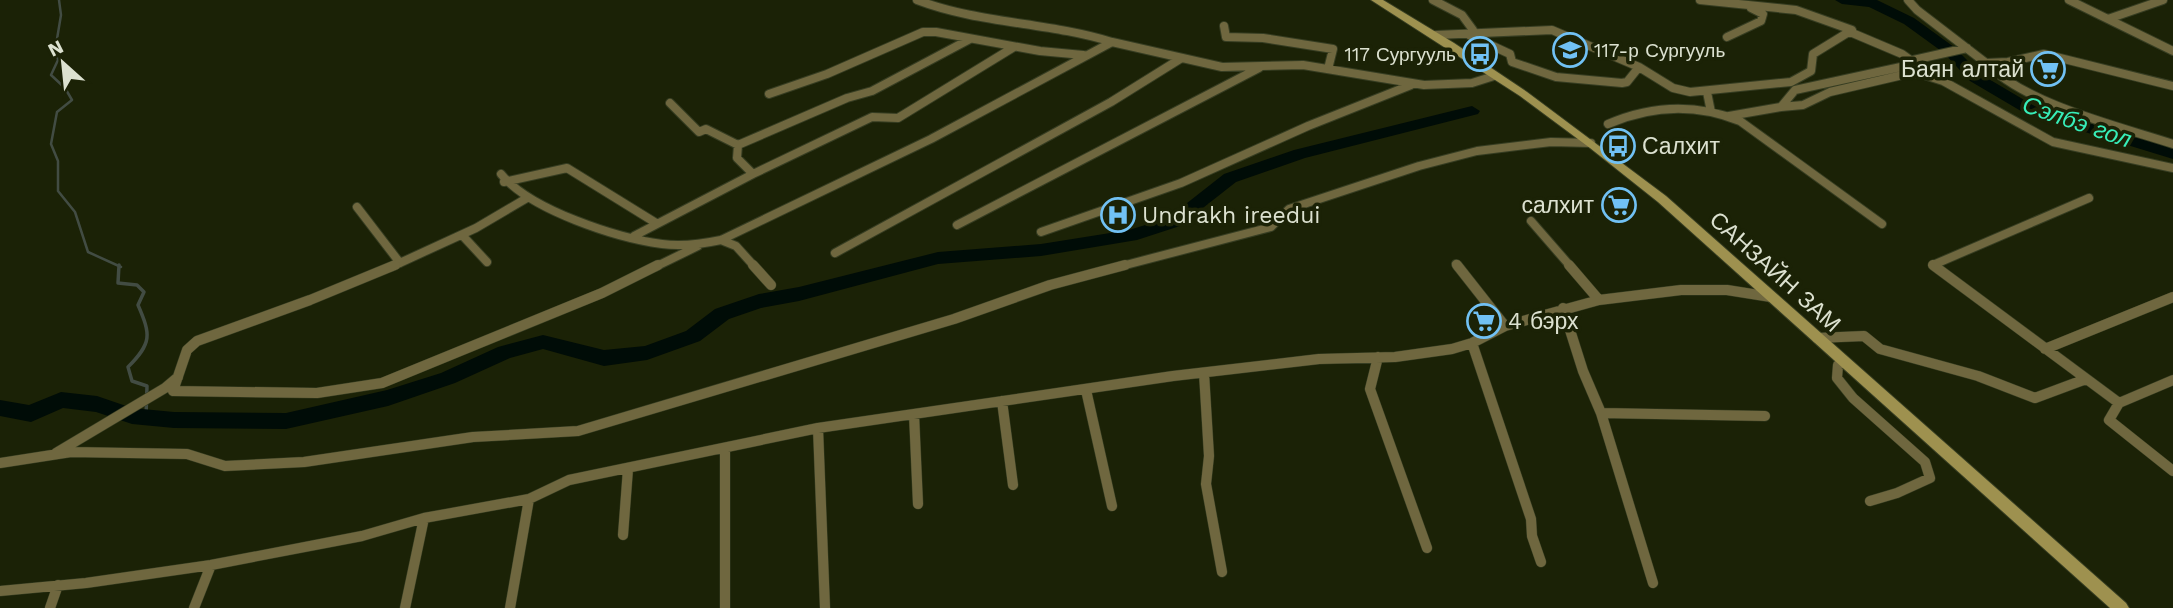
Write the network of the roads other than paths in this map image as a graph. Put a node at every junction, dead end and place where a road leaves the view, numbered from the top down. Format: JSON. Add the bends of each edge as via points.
{"nodes":[{"id":1,"x":917,"y":0,"type":"edge"},
{"id":2,"x":1376,"y":0,"type":"edge"},
{"id":3,"x":1433,"y":0,"type":"edge"},
{"id":4,"x":1700,"y":0,"type":"edge"},
{"id":5,"x":1908,"y":0,"type":"edge"},
{"id":6,"x":2069,"y":0,"type":"edge"},
{"id":7,"x":2163,"y":0,"type":"edge"},
{"id":8,"x":1746,"y":5,"type":"junction"},
{"id":9,"x":2108,"y":19,"type":"junction"},
{"id":10,"x":1224,"y":26,"type":"dead end"},
{"id":11,"x":1850,"y":32,"type":"junction"},
{"id":12,"x":1436,"y":35,"type":"junction"},
{"id":13,"x":1469,"y":35,"type":"junction"},
{"id":14,"x":1727,"y":37,"type":"dead end"},
{"id":15,"x":970,"y":39,"type":"junction"},
{"id":16,"x":1112,"y":42,"type":"junction"},
{"id":17,"x":1014,"y":47,"type":"junction"},
{"id":18,"x":1967,"y":48,"type":"junction"},
{"id":19,"x":2173,"y":51,"type":"edge"},
{"id":20,"x":1085,"y":55,"type":"junction"},
{"id":21,"x":1180,"y":59,"type":"junction"},
{"id":22,"x":1909,"y":61,"type":"junction"},
{"id":23,"x":1267,"y":63,"type":"junction"},
{"id":24,"x":1986,"y":63,"type":"junction"},
{"id":25,"x":1639,"y":67,"type":"junction"},
{"id":26,"x":1328,"y":69,"type":"junction"},
{"id":27,"x":1494,"y":76,"type":"junction"},
{"id":28,"x":1413,"y":84,"type":"junction"},
{"id":29,"x":2173,"y":86,"type":"edge"},
{"id":30,"x":1707,"y":92,"type":"junction"},
{"id":31,"x":769,"y":94,"type":"dead end"},
{"id":32,"x":670,"y":103,"type":"dead end"},
{"id":33,"x":1781,"y":107,"type":"junction"},
{"id":34,"x":1711,"y":112,"type":"junction"},
{"id":35,"x":1729,"y":116,"type":"junction"},
{"id":36,"x":1608,"y":124,"type":"dead end"},
{"id":37,"x":1593,"y":143,"type":"junction"},
{"id":38,"x":2173,"y":144,"type":"edge"},
{"id":39,"x":738,"y":145,"type":"junction"},
{"id":40,"x":2173,"y":168,"type":"edge"},
{"id":41,"x":753,"y":174,"type":"junction"},
{"id":42,"x":527,"y":198,"type":"junction"},
{"id":43,"x":2089,"y":198,"type":"dead end"},
{"id":44,"x":357,"y":207,"type":"dead end"},
{"id":45,"x":1531,"y":222,"type":"dead end"},
{"id":46,"x":656,"y":223,"type":"junction"},
{"id":47,"x":1882,"y":224,"type":"dead end"},
{"id":48,"x":957,"y":225,"type":"dead end"},
{"id":49,"x":1041,"y":232,"type":"dead end"},
{"id":50,"x":462,"y":235,"type":"junction"},
{"id":51,"x":634,"y":236,"type":"junction"},
{"id":52,"x":721,"y":240,"type":"junction"},
{"id":53,"x":698,"y":246,"type":"junction"},
{"id":54,"x":835,"y":253,"type":"dead end"},
{"id":55,"x":487,"y":262,"type":"dead end"},
{"id":56,"x":400,"y":263,"type":"junction"},
{"id":57,"x":1456,"y":264,"type":"dead end"},
{"id":58,"x":771,"y":285,"type":"dead end"},
{"id":59,"x":1771,"y":297,"type":"junction"},
{"id":60,"x":2173,"y":297,"type":"edge"},
{"id":61,"x":1599,"y":300,"type":"junction"},
{"id":62,"x":1563,"y":308,"type":"junction"},
{"id":63,"x":1505,"y":326,"type":"junction"},
{"id":64,"x":1817,"y":338,"type":"junction"},
{"id":65,"x":1472,"y":343,"type":"junction"},
{"id":66,"x":2045,"y":349,"type":"junction"},
{"id":67,"x":1378,"y":357,"type":"junction"},
{"id":68,"x":1844,"y":362,"type":"junction"},
{"id":69,"x":1204,"y":373,"type":"junction"},
{"id":70,"x":179,"y":376,"type":"junction"},
{"id":71,"x":2086,"y":379,"type":"junction"},
{"id":72,"x":2173,"y":380,"type":"edge"},
{"id":73,"x":1086,"y":390,"type":"junction"},
{"id":74,"x":1002,"y":401,"type":"junction"},
{"id":75,"x":2119,"y":403,"type":"junction"},
{"id":76,"x":1601,"y":413,"type":"junction"},
{"id":77,"x":914,"y":414,"type":"junction"},
{"id":78,"x":1765,"y":416,"type":"dead end"},
{"id":79,"x":818,"y":428,"type":"junction"},
{"id":80,"x":725,"y":448,"type":"junction"},
{"id":81,"x":56,"y":453,"type":"junction"},
{"id":82,"x":0,"y":463,"type":"edge"},
{"id":83,"x":2171,"y":468,"type":"edge"},
{"id":84,"x":628,"y":469,"type":"junction"},
{"id":85,"x":1013,"y":485,"type":"dead end"},
{"id":86,"x":529,"y":499,"type":"junction"},
{"id":87,"x":1870,"y":501,"type":"dead end"},
{"id":88,"x":918,"y":504,"type":"dead end"},
{"id":89,"x":1112,"y":506,"type":"dead end"},
{"id":90,"x":424,"y":518,"type":"junction"},
{"id":91,"x":623,"y":535,"type":"dead end"},
{"id":92,"x":1427,"y":548,"type":"dead end"},
{"id":93,"x":1541,"y":562,"type":"dead end"},
{"id":94,"x":211,"y":565,"type":"junction"},
{"id":95,"x":1222,"y":572,"type":"dead end"},
{"id":96,"x":1653,"y":583,"type":"dead end"},
{"id":97,"x":58,"y":585,"type":"junction"},
{"id":98,"x":0,"y":591,"type":"edge"},
{"id":99,"x":50,"y":608,"type":"edge"},
{"id":100,"x":194,"y":608,"type":"edge"},
{"id":101,"x":405,"y":608,"type":"edge"},
{"id":102,"x":510,"y":608,"type":"edge"},
{"id":103,"x":725,"y":608,"type":"edge"},
{"id":104,"x":825,"y":608,"type":"edge"},
{"id":105,"x":2121,"y":608,"type":"edge"}],
"edges":[{"from":1,"to":16,"type":"street","via":[[945,10],[1091,34]]},
{"from":2,"to":12,"type":"main road","name":"САНЗАЙН ЗАМ"},
{"from":3,"to":13,"type":"street","via":[[1464,15],[1473,30]]},
{"from":4,"to":8,"type":"street"},
{"from":5,"to":18,"type":"street"},
{"from":6,"to":9,"type":"street"},
{"from":7,"to":9,"type":"street"},
{"from":8,"to":11,"type":"street","via":[[1780,6],[1826,16]]},
{"from":8,"to":14,"type":"street","via":[[1763,15],[1761,21]]},
{"from":9,"to":19,"type":"street"},
{"from":10,"to":26,"type":"street","via":[[1226,37],[1333,50]]},
{"from":11,"to":22,"type":"street"},
{"from":11,"to":30,"type":"street","via":[[1813,54],[1811,71],[1791,82]]},
{"from":12,"to":13,"type":"street"},
{"from":12,"to":27,"type":"main road","name":"САНЗАЙН ЗАМ"},
{"from":13,"to":25,"type":"street","via":[[1552,30]]},
{"from":13,"to":25,"type":"street","via":[[1504,50],[1511,62],[1556,77],[1624,83]]},
{"from":15,"to":17,"type":"street"},
{"from":15,"to":31,"type":"street","via":[[924,32]]},
{"from":15,"to":39,"type":"street","via":[[872,91]]},
{"from":16,"to":20,"type":"street"},
{"from":16,"to":21,"type":"street"},
{"from":17,"to":20,"type":"street"},
{"from":17,"to":41,"type":"street","via":[[898,118],[872,117]]},
{"from":18,"to":22,"type":"street"},
{"from":18,"to":24,"type":"street"},
{"from":20,"to":52,"type":"street","via":[[931,139]]},
{"from":21,"to":23,"type":"street","via":[[1237,68]]},
{"from":21,"to":54,"type":"street","via":[[1111,102]]},
{"from":22,"to":33,"type":"street","via":[[1906,67],[1795,90]]},
{"from":23,"to":26,"type":"street"},
{"from":23,"to":48,"type":"street"},
{"from":24,"to":29,"type":"street","via":[[2045,54]]},
{"from":24,"to":38,"type":"street","via":[[1997,76],[2059,104]]},
{"from":25,"to":30,"type":"street","via":[[1673,88]]},
{"from":26,"to":28,"type":"street"},
{"from":27,"to":28,"type":"street","via":[[1461,83]]},
{"from":27,"to":37,"type":"main road","name":"САНЗАЙН ЗАМ"},
{"from":28,"to":49,"type":"street","via":[[1181,183]]},
{"from":30,"to":34,"type":"street"},
{"from":32,"to":39,"type":"street","via":[[699,132],[706,129]]},
{"from":33,"to":35,"type":"street"},
{"from":33,"to":40,"type":"street","via":[[1921,74],[1943,81],[2053,142]]},
{"from":34,"to":35,"type":"street"},
{"from":34,"to":36,"type":"street","via":[[1634,113]]},
{"from":35,"to":47,"type":"street"},
{"from":37,"to":59,"type":"main road","name":"САНЗАЙН ЗАМ"},
{"from":37,"to":81,"type":"street","via":[[1551,142],[1477,151],[1419,166],[1289,209],[1271,227],[1050,285],[578,430],[473,437],[304,462],[225,466],[187,454]]},
{"from":39,"to":41,"type":"street","via":[[737,158]]},
{"from":41,"to":46,"type":"street"},
{"from":42,"to":46,"type":"street","via":[[502,178],[567,168]]},
{"from":42,"to":50,"type":"street"},
{"from":42,"to":51,"type":"street"},
{"from":43,"to":66,"type":"street","via":[[1933,265]]},
{"from":44,"to":56,"type":"street"},
{"from":45,"to":61,"type":"street"},
{"from":46,"to":51,"type":"street"},
{"from":50,"to":55,"type":"street"},
{"from":50,"to":56,"type":"street"},
{"from":51,"to":53,"type":"street","via":[[658,244]]},
{"from":52,"to":53,"type":"street"},
{"from":52,"to":58,"type":"street","via":[[736,246]]},
{"from":53,"to":70,"type":"street","via":[[602,293],[382,383],[317,393],[179,393],[173,391]]},
{"from":56,"to":70,"type":"street","via":[[325,296],[197,341],[187,350]]},
{"from":57,"to":63,"type":"street"},
{"from":59,"to":61,"type":"street","via":[[1727,290],[1681,290]]},
{"from":59,"to":64,"type":"main road","name":"САНЗАЙН ЗАМ"},
{"from":60,"to":66,"type":"street"},
{"from":61,"to":62,"type":"street"},
{"from":62,"to":63,"type":"street"},
{"from":62,"to":76,"type":"street"},
{"from":63,"to":65,"type":"street"},
{"from":64,"to":68,"type":"main road","name":"САНЗАЙН ЗАМ"},
{"from":64,"to":71,"type":"street","via":[[1864,336],[1880,349],[1978,376],[2035,398]]},
{"from":65,"to":67,"type":"street"},
{"from":65,"to":93,"type":"street"},
{"from":66,"to":71,"type":"street"},
{"from":67,"to":69,"type":"street"},
{"from":67,"to":92,"type":"street","via":[[1370,389]]},
{"from":68,"to":87,"type":"street","via":[[1838,365],[1837,378],[1925,462],[1930,478]]},
{"from":68,"to":105,"type":"main road","name":"САНЗАЙН ЗАМ"},
{"from":69,"to":73,"type":"street"},
{"from":69,"to":95,"type":"street","via":[[1209,456],[1206,484]]},
{"from":70,"to":81,"type":"street"},
{"from":71,"to":75,"type":"street"},
{"from":72,"to":75,"type":"street"},
{"from":73,"to":74,"type":"street"},
{"from":73,"to":89,"type":"street"},
{"from":74,"to":77,"type":"street"},
{"from":74,"to":85,"type":"street"},
{"from":75,"to":83,"type":"street","via":[[2109,420]]},
{"from":76,"to":78,"type":"street"},
{"from":76,"to":96,"type":"street"},
{"from":77,"to":79,"type":"street"},
{"from":77,"to":88,"type":"street"},
{"from":79,"to":80,"type":"street"},
{"from":79,"to":104,"type":"street"},
{"from":80,"to":84,"type":"street"},
{"from":80,"to":103,"type":"street"},
{"from":81,"to":82,"type":"street"},
{"from":84,"to":86,"type":"street","via":[[569,480]]},
{"from":84,"to":91,"type":"street"},
{"from":86,"to":90,"type":"street"},
{"from":86,"to":102,"type":"street"},
{"from":90,"to":94,"type":"street","via":[[362,536]]},
{"from":90,"to":101,"type":"street"},
{"from":94,"to":97,"type":"street"},
{"from":94,"to":100,"type":"street"},
{"from":97,"to":98,"type":"street"},
{"from":97,"to":99,"type":"street"}]}
